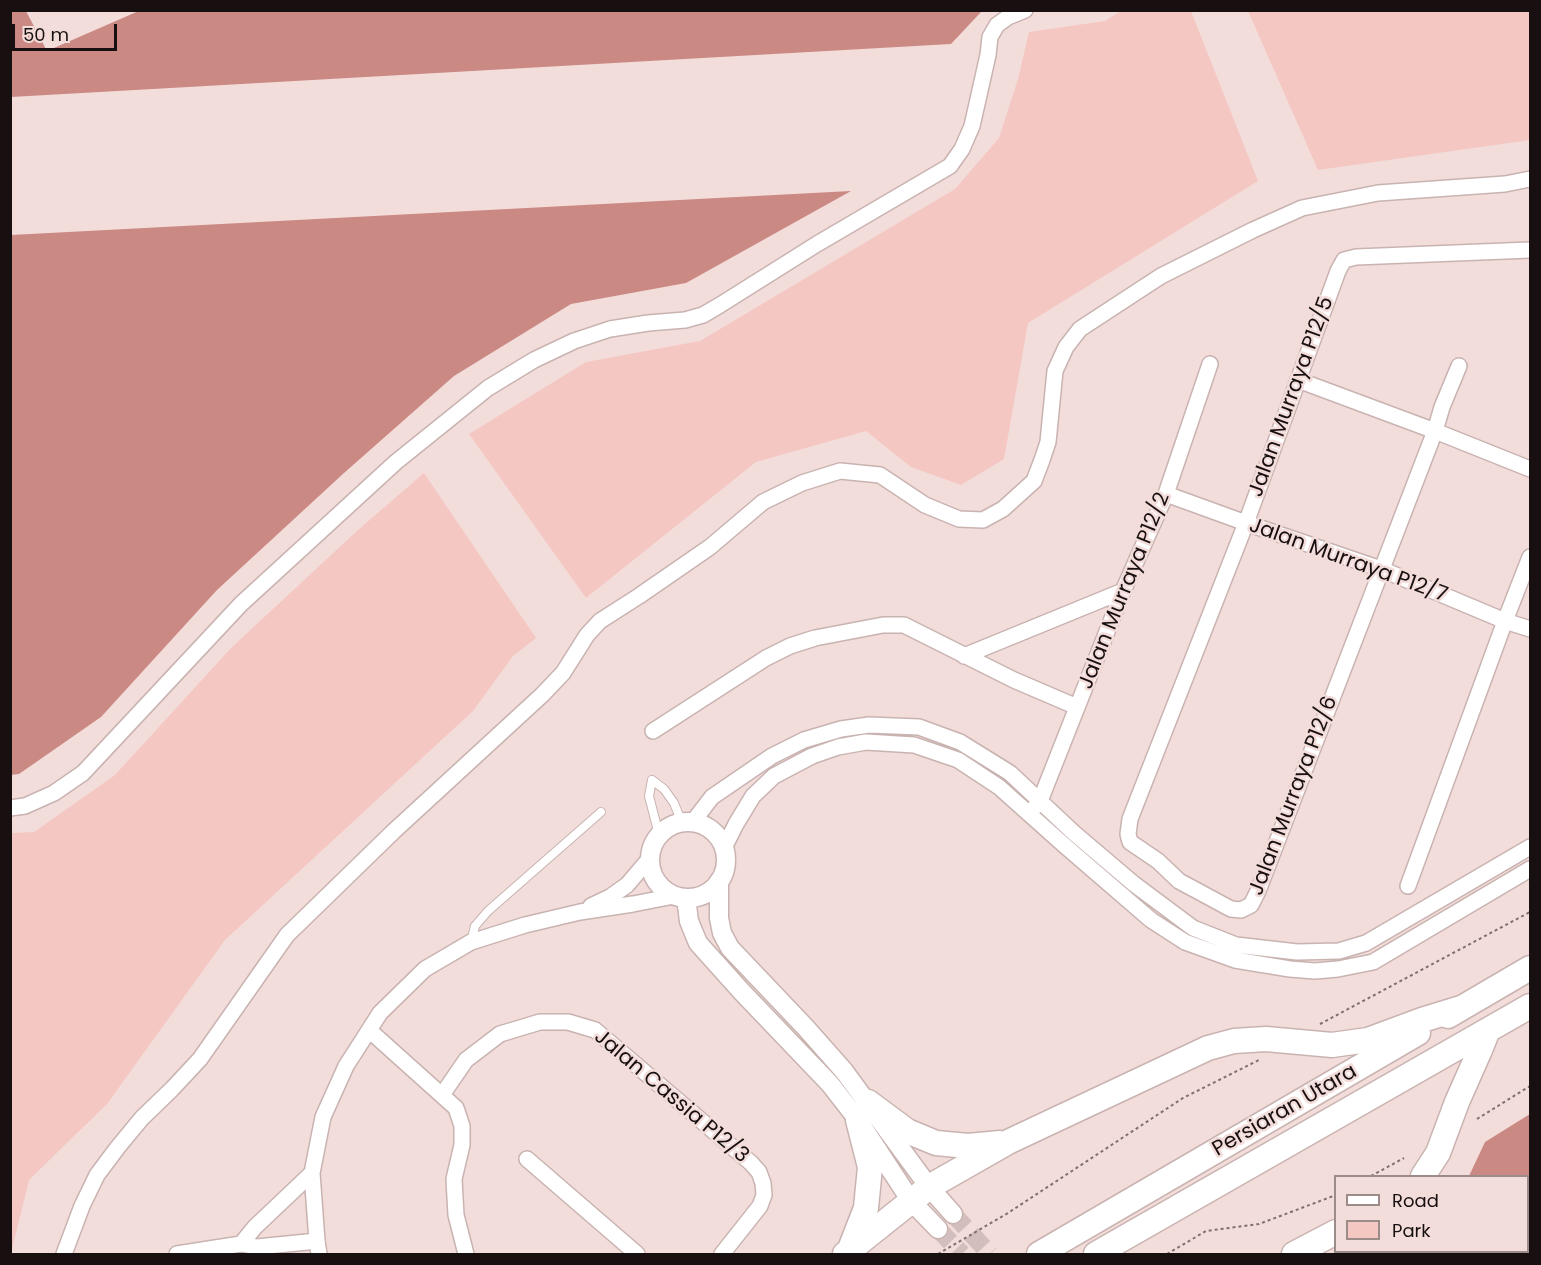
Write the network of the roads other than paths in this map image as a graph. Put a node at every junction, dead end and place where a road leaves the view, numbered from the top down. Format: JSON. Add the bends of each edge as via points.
{"nodes":[{"id":1,"x":1025,"y":10,"type":"edge"},
{"id":2,"x":1530,"y":178,"type":"edge"},
{"id":3,"x":1530,"y":250,"type":"edge"},
{"id":4,"x":1210,"y":364,"type":"dead end"},
{"id":5,"x":1459,"y":366,"type":"dead end"},
{"id":6,"x":1298,"y":380,"type":"junction"},
{"id":7,"x":1435,"y":431,"type":"junction"},
{"id":8,"x":1530,"y":469,"type":"edge"},
{"id":9,"x":1166,"y":494,"type":"junction"},
{"id":10,"x":1246,"y":524,"type":"junction"},
{"id":11,"x":1530,"y":557,"type":"edge"},
{"id":12,"x":1381,"y":569,"type":"junction"},
{"id":13,"x":1123,"y":591,"type":"junction"},
{"id":14,"x":1504,"y":621,"type":"junction"},
{"id":15,"x":1530,"y":629,"type":"edge"},
{"id":16,"x":964,"y":656,"type":"junction"},
{"id":17,"x":1077,"y":707,"type":"junction"},
{"id":18,"x":653,"y":731,"type":"dead end"},
{"id":19,"x":1040,"y":801,"type":"junction"},
{"id":20,"x":10,"y":808,"type":"edge"},
{"id":21,"x":601,"y":812,"type":"dead end"},
{"id":22,"x":1030,"y":814,"type":"junction"},
{"id":23,"x":687,"y":823,"type":"junction"},
{"id":24,"x":659,"y":835,"type":"junction"},
{"id":25,"x":1530,"y":847,"type":"edge"},
{"id":26,"x":724,"y":848,"type":"junction"},
{"id":27,"x":650,"y":858,"type":"junction"},
{"id":28,"x":1530,"y":869,"type":"edge"},
{"id":29,"x":719,"y":882,"type":"junction"},
{"id":30,"x":1408,"y":886,"type":"dead end"},
{"id":31,"x":680,"y":897,"type":"junction"},
{"id":32,"x":580,"y":912,"type":"junction"},
{"id":33,"x":471,"y":942,"type":"junction"},
{"id":34,"x":1530,"y":968,"type":"edge"},
{"id":35,"x":1530,"y":1006,"type":"edge"},
{"id":36,"x":1461,"y":1008,"type":"junction"},
{"id":37,"x":369,"y":1030,"type":"junction"},
{"id":38,"x":1488,"y":1030,"type":"junction"},
{"id":39,"x":442,"y":1095,"type":"junction"},
{"id":40,"x":862,"y":1111,"type":"junction"},
{"id":41,"x":1008,"y":1142,"type":"junction"},
{"id":42,"x":527,"y":1159,"type":"dead end"},
{"id":43,"x":312,"y":1173,"type":"junction"},
{"id":44,"x":1424,"y":1175,"type":"edge"},
{"id":45,"x":920,"y":1194,"type":"junction"},
{"id":46,"x":953,"y":1214,"type":"tunnel mouth"},
{"id":47,"x":938,"y":1229,"type":"tunnel mouth"},
{"id":48,"x":1334,"y":1233,"type":"edge"},
{"id":49,"x":241,"y":1244,"type":"junction"},
{"id":50,"x":318,"y":1248,"type":"edge"},
{"id":51,"x":847,"y":1253,"type":"edge"},
{"id":52,"x":64,"y":1254,"type":"edge"},
{"id":53,"x":177,"y":1254,"type":"edge"},
{"id":54,"x":466,"y":1254,"type":"edge"},
{"id":55,"x":637,"y":1254,"type":"edge"},
{"id":56,"x":722,"y":1254,"type":"edge"},
{"id":57,"x":1039,"y":1254,"type":"edge"},
{"id":58,"x":1096,"y":1254,"type":"edge"},
{"id":59,"x":1294,"y":1254,"type":"edge"}],
"edges":[{"from":1,"to":20,"type":"street","via":[[997,25],[990,37],[972,126],[950,166],[703,315],[610,329],[583,338],[534,360],[488,388],[396,462],[241,604],[83,773],[54,793]]},
{"from":2,"to":52,"type":"street","via":[[1505,184],[1378,193],[1302,208],[1161,276],[1080,329],[1066,347],[1055,371],[1048,442],[1034,481],[1003,509],[983,520],[959,519],[925,505],[880,475],[840,471],[802,483],[763,502],[710,547],[600,621],[542,695],[287,935],[200,1059],[141,1118],[97,1175]]},
{"from":3,"to":6,"type":"street","name":"Jalan Murraya P12/5","via":[[1344,260]]},
{"from":4,"to":9,"type":"street","name":"Jalan Murraya P12/2"},
{"from":5,"to":7,"type":"street"},
{"from":6,"to":7,"type":"street"},
{"from":6,"to":10,"type":"street","name":"Jalan Murraya P12/5"},
{"from":7,"to":8,"type":"street"},
{"from":7,"to":12,"type":"street"},
{"from":9,"to":10,"type":"street","name":"Jalan Murraya P12/7"},
{"from":9,"to":13,"type":"street","name":"Jalan Murraya P12/2"},
{"from":10,"to":12,"type":"street","name":"Jalan Murraya P12/7"},
{"from":10,"to":12,"type":"street","name":"Jalan Murraya P12/6","via":[[1130,819],[1128,834],[1130,842],[1179,881],[1231,909],[1251,906],[1258,891]]},
{"from":11,"to":14,"type":"street"},
{"from":12,"to":14,"type":"street","name":"Jalan Murraya P12/7"},
{"from":13,"to":16,"type":"street"},
{"from":13,"to":17,"type":"street","name":"Jalan Murraya P12/2"},
{"from":14,"to":15,"type":"street","name":"Jalan Murraya P12/7"},
{"from":14,"to":30,"type":"street"},
{"from":16,"to":17,"type":"street"},
{"from":16,"to":18,"type":"street","via":[[904,625],[883,625],[815,638],[766,658]]},
{"from":17,"to":19,"type":"street","name":"Jalan Murraya P12/2"},
{"from":19,"to":22,"type":"street","name":"Jalan Murraya P12/2"},
{"from":19,"to":23,"type":"street","via":[[1010,773],[960,742],[919,727],[869,725],[804,740],[772,756],[712,797]]},
{"from":19,"to":25,"type":"street","via":[[1134,884],[1193,928],[1236,945],[1297,952],[1339,951],[1366,943]]},
{"from":21,"to":33,"type":"lane","via":[[488,910],[475,926]]},
{"from":22,"to":26,"type":"street","via":[[958,760],[914,746],[866,742],[812,756],[774,776],[753,796]]},
{"from":22,"to":28,"type":"street","via":[[1151,921],[1185,942],[1235,960],[1290,969],[1315,971],[1373,962]]},
{"from":23,"to":24,"type":"street","via":[[669,827]]},
{"from":23,"to":24,"type":"lane","via":[[664,789],[652,780],[649,796]]},
{"from":23,"to":26,"type":"street","via":[[712,831]]},
{"from":24,"to":27,"type":"street"},
{"from":26,"to":29,"type":"street","via":[[726,865]]},
{"from":27,"to":31,"type":"street","via":[[658,885]]},
{"from":27,"to":32,"type":"street","via":[[627,885]]},
{"from":29,"to":31,"type":"street","via":[[705,894]]},
{"from":29,"to":40,"type":"street","via":[[719,918],[730,948],[844,1071]]},
{"from":31,"to":32,"type":"street"},
{"from":31,"to":40,"type":"street","via":[[698,943],[830,1084]]},
{"from":32,"to":33,"type":"street"},
{"from":33,"to":37,"type":"street","via":[[425,969],[380,1013]]},
{"from":34,"to":36,"type":"main road","name":"Persiaran Utara"},
{"from":35,"to":38,"type":"main road","name":"Persiaran Utara"},
{"from":36,"to":41,"type":"main road","via":[[1368,1040],[1332,1045],[1266,1039],[1208,1048]]},
{"from":36,"to":57,"type":"main road","name":"Persiaran Utara"},
{"from":37,"to":39,"type":"street"},
{"from":37,"to":43,"type":"street","via":[[346,1065],[323,1117]]},
{"from":38,"to":44,"type":"main road","via":[[1438,1153]]},
{"from":38,"to":58,"type":"main road","name":"Persiaran Utara"},
{"from":39,"to":54,"type":"street","via":[[456,1107],[462,1126],[454,1179],[456,1215]]},
{"from":39,"to":56,"type":"street","name":"Jalan Cassia P12/3","via":[[466,1060],[500,1035],[540,1022],[568,1022],[595,1030],[759,1172],[764,1195],[760,1206]]},
{"from":40,"to":41,"type":"main road","via":[[936,1143],[968,1146]]},
{"from":40,"to":45,"type":"street"},
{"from":40,"to":51,"type":"main road","via":[[870,1167],[867,1208]]},
{"from":41,"to":45,"type":"main road"},
{"from":42,"to":55,"type":"street"},
{"from":43,"to":49,"type":"street"},
{"from":43,"to":50,"type":"street"},
{"from":45,"to":46,"type":"street"},
{"from":45,"to":47,"type":"street"},
{"from":45,"to":51,"type":"main road"},
{"from":48,"to":59,"type":"main road"},
{"from":49,"to":50,"type":"street"},
{"from":49,"to":53,"type":"street"}]}
